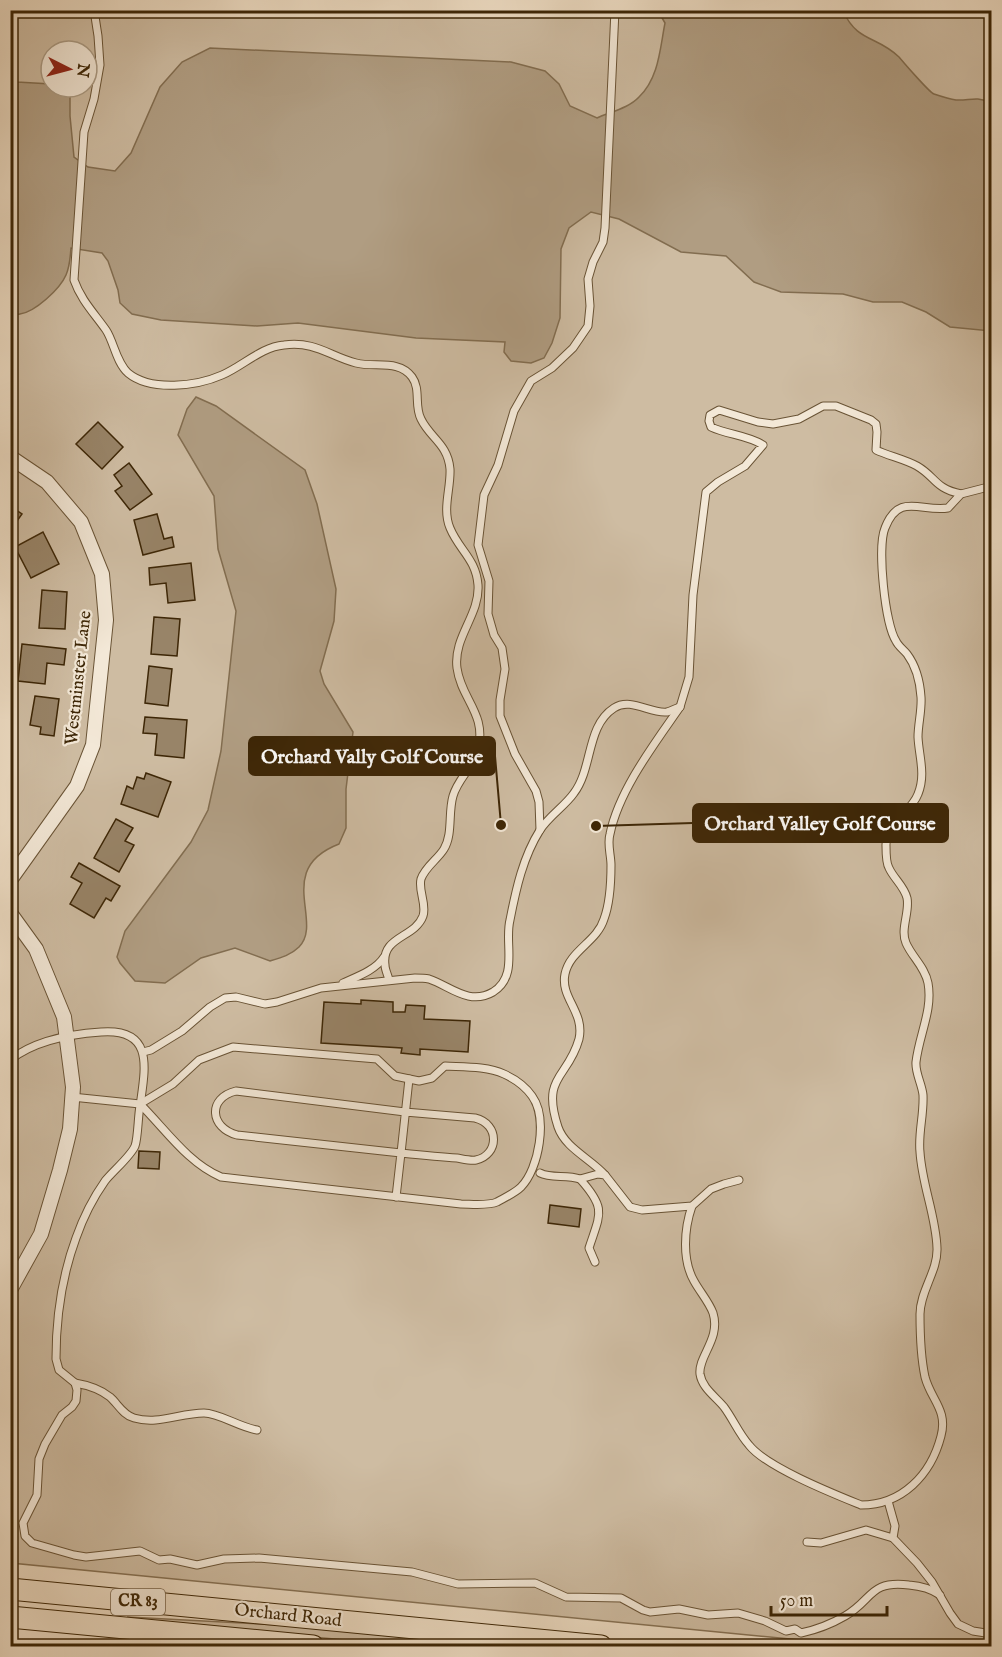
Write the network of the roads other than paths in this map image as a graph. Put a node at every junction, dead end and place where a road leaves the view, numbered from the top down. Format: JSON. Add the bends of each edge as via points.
{"nodes":[{"id":1,"x":94,"y":10,"type":"edge"},
{"id":2,"x":615,"y":10,"type":"edge"},
{"id":3,"x":10,"y":457,"type":"edge"},
{"id":4,"x":991,"y":487,"type":"edge"},
{"id":5,"x":961,"y":494,"type":"junction"},
{"id":6,"x":680,"y":707,"type":"junction"},
{"id":7,"x":540,"y":830,"type":"junction"},
{"id":8,"x":10,"y":880,"type":"edge"},
{"id":9,"x":10,"y":913,"type":"edge"},
{"id":10,"x":387,"y":949,"type":"junction"},
{"id":11,"x":389,"y":980,"type":"junction"},
{"id":12,"x":321,"y":988,"type":"junction"},
{"id":13,"x":66,"y":1038,"type":"junction"},
{"id":14,"x":143,"y":1052,"type":"junction"},
{"id":15,"x":10,"y":1060,"type":"edge"},
{"id":16,"x":410,"y":1079,"type":"junction"},
{"id":17,"x":72,"y":1097,"type":"junction"},
{"id":18,"x":140,"y":1104,"type":"junction"},
{"id":19,"x":405,"y":1112,"type":"junction"},
{"id":20,"x":401,"y":1153,"type":"junction"},
{"id":21,"x":540,"y":1173,"type":"dead end"},
{"id":22,"x":605,"y":1175,"type":"junction"},
{"id":23,"x":580,"y":1179,"type":"junction"},
{"id":24,"x":739,"y":1180,"type":"dead end"},
{"id":25,"x":396,"y":1197,"type":"junction"},
{"id":26,"x":692,"y":1206,"type":"junction"},
{"id":27,"x":595,"y":1262,"type":"dead end"},
{"id":28,"x":10,"y":1290,"type":"edge"},
{"id":29,"x":75,"y":1383,"type":"junction"},
{"id":30,"x":257,"y":1430,"type":"dead end"},
{"id":31,"x":888,"y":1501,"type":"junction"},
{"id":32,"x":893,"y":1538,"type":"junction"},
{"id":33,"x":807,"y":1542,"type":"dead end"},
{"id":34,"x":10,"y":1589,"type":"edge"},
{"id":35,"x":940,"y":1595,"type":"junction"},
{"id":36,"x":10,"y":1617,"type":"edge"},
{"id":37,"x":992,"y":1634,"type":"edge"},
{"id":38,"x":313,"y":1647,"type":"edge"},
{"id":39,"x":601,"y":1647,"type":"edge"}],
"edges":[{"from":1,"to":10,"type":"lane","via":[[100,65],[83,139],[74,280],[110,336],[124,367],[136,377],[171,385],[198,384],[276,346],[297,344],[319,347],[356,363],[401,368],[413,378],[419,416],[443,447],[449,462],[450,527],[475,567],[478,584],[477,601],[458,644],[456,664],[479,719],[480,737],[475,760],[452,797],[447,844],[421,880],[423,916]]},
{"from":2,"to":7,"type":"lane","via":[[605,228],[588,279],[588,326],[573,348],[531,381],[514,411],[498,465],[484,495],[478,546],[489,581],[488,614],[502,648],[505,669],[500,716],[536,791]]},
{"from":3,"to":8,"type":"street","name":"Westminster Lane","via":[[47,482],[81,522],[102,574],[106,620],[93,745],[77,786]]},
{"from":4,"to":5,"type":"lane"},
{"from":5,"to":6,"type":"lane","via":[[943,489],[917,466],[876,450],[876,424],[842,407],[823,406],[799,419],[773,424],[714,411],[710,415],[711,427],[763,445],[745,466],[706,492],[693,595],[689,677]]},
{"from":5,"to":31,"type":"lane","via":[[948,507],[899,508],[888,520],[881,544],[890,621],[896,641],[914,664],[921,698],[921,784],[915,801],[892,826],[885,844],[888,867],[908,899],[905,940],[928,982],[927,1013],[916,1066],[924,1108],[919,1151],[937,1252],[921,1300],[920,1318],[924,1372],[942,1413],[943,1425],[934,1453],[918,1481]]},
{"from":6,"to":7,"type":"lane","via":[[668,712],[631,704],[609,712],[599,724],[575,793]]},
{"from":6,"to":22,"type":"lane","via":[[635,772],[612,824],[609,901],[604,921],[573,956],[565,974],[564,984],[580,1024],[574,1050],[553,1088],[556,1120],[566,1141]]},
{"from":7,"to":11,"type":"lane","via":[[520,875],[508,926],[510,964],[493,992],[462,995],[429,980]]},
{"from":9,"to":13,"type":"street","via":[[36,949],[64,1017]]},
{"from":10,"to":11,"type":"lane","via":[[385,966]]},
{"from":10,"to":12,"type":"lane","via":[[382,961],[369,970],[342,984]]},
{"from":11,"to":12,"type":"lane"},
{"from":12,"to":14,"type":"lane","via":[[265,1004],[225,998],[182,1030]]},
{"from":13,"to":14,"type":"lane","via":[[114,1032],[128,1035]]},
{"from":13,"to":15,"type":"lane","via":[[22,1050]]},
{"from":13,"to":17,"type":"street"},
{"from":14,"to":18,"type":"lane"},
{"from":16,"to":18,"type":"lane","via":[[395,1076],[376,1059],[233,1047],[199,1060],[173,1084]]},
{"from":16,"to":19,"type":"lane"},
{"from":16,"to":25,"type":"lane","via":[[432,1078],[445,1066],[503,1073],[522,1084],[534,1098],[541,1121],[539,1146],[534,1166],[521,1187],[495,1203],[461,1204]]},
{"from":17,"to":18,"type":"lane"},
{"from":17,"to":28,"type":"street","via":[[70,1129],[41,1234]]},
{"from":18,"to":25,"type":"lane","via":[[186,1154],[221,1178]]},
{"from":18,"to":29,"type":"lane","via":[[135,1147],[94,1198],[76,1236],[62,1287],[56,1359],[59,1370]]},
{"from":19,"to":20,"type":"lane"},
{"from":19,"to":20,"type":"lane","via":[[485,1120],[494,1135],[487,1155],[475,1160]]},
{"from":19,"to":20,"type":"lane","via":[[236,1091],[219,1099],[215,1116],[220,1126],[237,1135]]},
{"from":20,"to":25,"type":"lane"},
{"from":21,"to":23,"type":"lane"},
{"from":22,"to":23,"type":"lane"},
{"from":22,"to":26,"type":"lane","via":[[636,1209]]},
{"from":23,"to":27,"type":"lane","via":[[597,1201],[599,1212],[589,1248]]},
{"from":24,"to":26,"type":"lane","via":[[711,1190]]},
{"from":26,"to":31,"type":"lane","via":[[687,1263],[712,1312],[715,1328],[700,1368],[704,1386],[759,1456],[861,1505]]},
{"from":29,"to":30,"type":"lane","via":[[103,1393],[128,1416],[137,1419],[214,1414],[237,1426]]},
{"from":29,"to":35,"type":"lane","via":[[76,1401],[62,1415],[39,1459],[37,1495],[23,1531],[32,1543],[74,1555],[140,1551],[159,1560],[197,1564],[259,1558],[412,1572],[458,1584],[536,1583],[567,1597],[621,1598],[650,1612],[679,1609],[708,1615],[738,1613],[801,1633],[846,1616],[890,1583],[932,1589]]},
{"from":31,"to":32,"type":"lane","via":[[895,1526]]},
{"from":32,"to":33,"type":"lane","via":[[866,1530],[821,1543]]},
{"from":32,"to":35,"type":"lane"},
{"from":34,"to":39,"type":"main road","name":"Orchard Road","number":"CR 83"},
{"from":35,"to":37,"type":"lane","via":[[958,1624]]},
{"from":36,"to":38,"type":"main road","name":"Orchard Road","number":"CR 83"}]}
